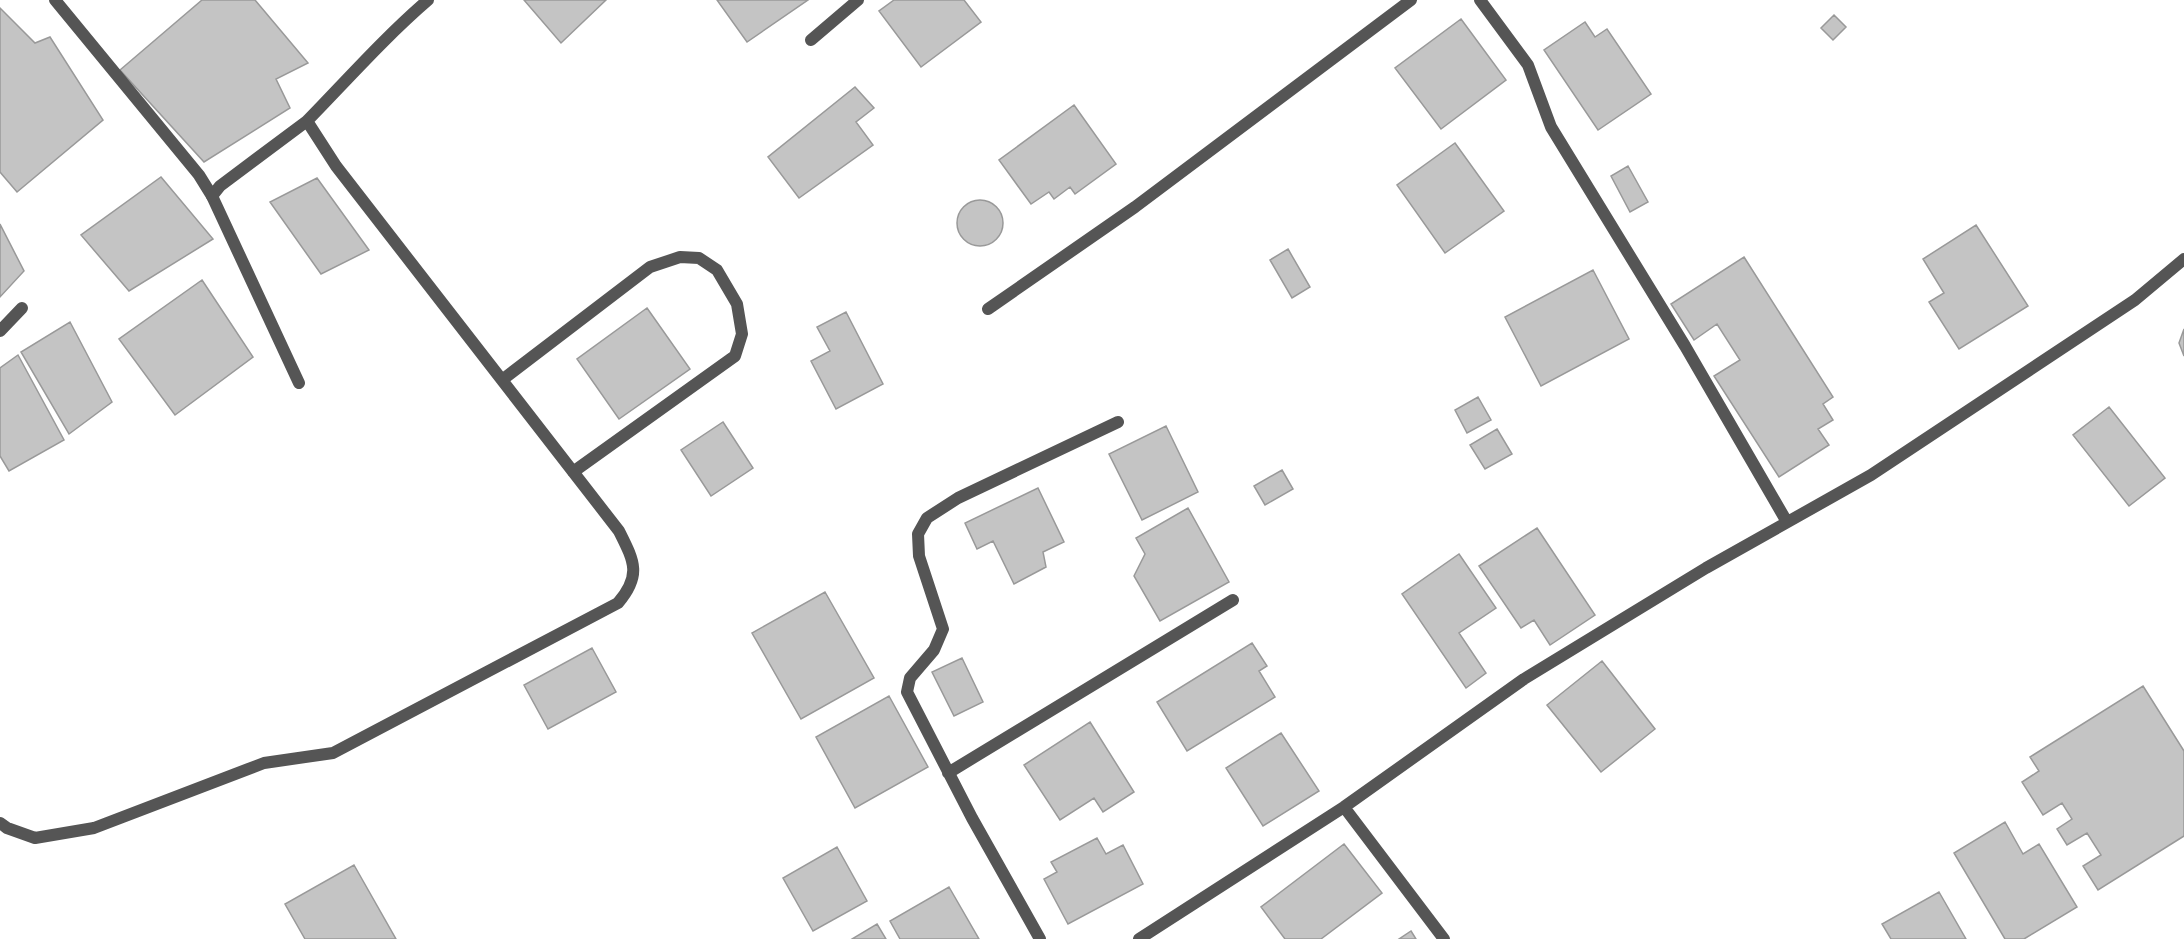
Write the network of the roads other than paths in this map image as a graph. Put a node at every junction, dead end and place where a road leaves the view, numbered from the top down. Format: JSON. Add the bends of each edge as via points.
{"nodes":[{"id":1,"x":55,"y":0,"type":"edge"},
{"id":2,"x":428,"y":0,"type":"edge"},
{"id":3,"x":858,"y":0,"type":"edge"},
{"id":4,"x":1411,"y":0,"type":"edge"},
{"id":5,"x":1480,"y":0,"type":"edge"},
{"id":6,"x":811,"y":40,"type":"dead end"},
{"id":7,"x":307,"y":120,"type":"junction"},
{"id":8,"x":212,"y":196,"type":"junction"},
{"id":9,"x":2184,"y":259,"type":"edge"},
{"id":10,"x":22,"y":308,"type":"dead end"},
{"id":11,"x":988,"y":309,"type":"dead end"},
{"id":12,"x":0,"y":331,"type":"edge"},
{"id":13,"x":502,"y":380,"type":"junction"},
{"id":14,"x":299,"y":383,"type":"dead end"},
{"id":15,"x":1118,"y":422,"type":"dead end"},
{"id":16,"x":573,"y":472,"type":"junction"},
{"id":17,"x":1787,"y":522,"type":"junction"},
{"id":18,"x":1233,"y":600,"type":"dead end"},
{"id":19,"x":948,"y":773,"type":"junction"},
{"id":20,"x":1344,"y":807,"type":"junction"},
{"id":21,"x":0,"y":823,"type":"edge"},
{"id":22,"x":1040,"y":939,"type":"edge"},
{"id":23,"x":1139,"y":939,"type":"edge"},
{"id":24,"x":1444,"y":939,"type":"edge"}],
"edges":[{"from":1,"to":8,"type":"street"},
{"from":2,"to":7,"type":"street","via":[[394,29]]},
{"from":3,"to":6,"type":"street"},
{"from":4,"to":11,"type":"street","via":[[1135,207]]},
{"from":5,"to":17,"type":"street","via":[[1528,64],[1551,127]]},
{"from":7,"to":8,"type":"street"},
{"from":7,"to":13,"type":"street","via":[[336,166]]},
{"from":8,"to":14,"type":"street"},
{"from":9,"to":17,"type":"street","via":[[2135,300],[2037,365],[1871,474]]},
{"from":10,"to":12,"type":"street"},
{"from":13,"to":16,"type":"street"},
{"from":13,"to":16,"type":"street","via":[[650,267],[680,257],[699,258],[717,270],[737,304],[742,334],[735,356]]},
{"from":15,"to":19,"type":"street","via":[[958,498],[927,518],[918,534],[919,556],[943,629],[934,650],[910,678],[907,692]]},
{"from":16,"to":21,"type":"street","via":[[619,531],[629,551],[634,570],[630,589],[618,603],[333,753],[264,763],[94,828],[35,838]]},
{"from":17,"to":20,"type":"street","via":[[1524,679]]},
{"from":18,"to":19,"type":"street"},
{"from":19,"to":22,"type":"street"},
{"from":20,"to":23,"type":"street"},
{"from":20,"to":24,"type":"street"}]}
